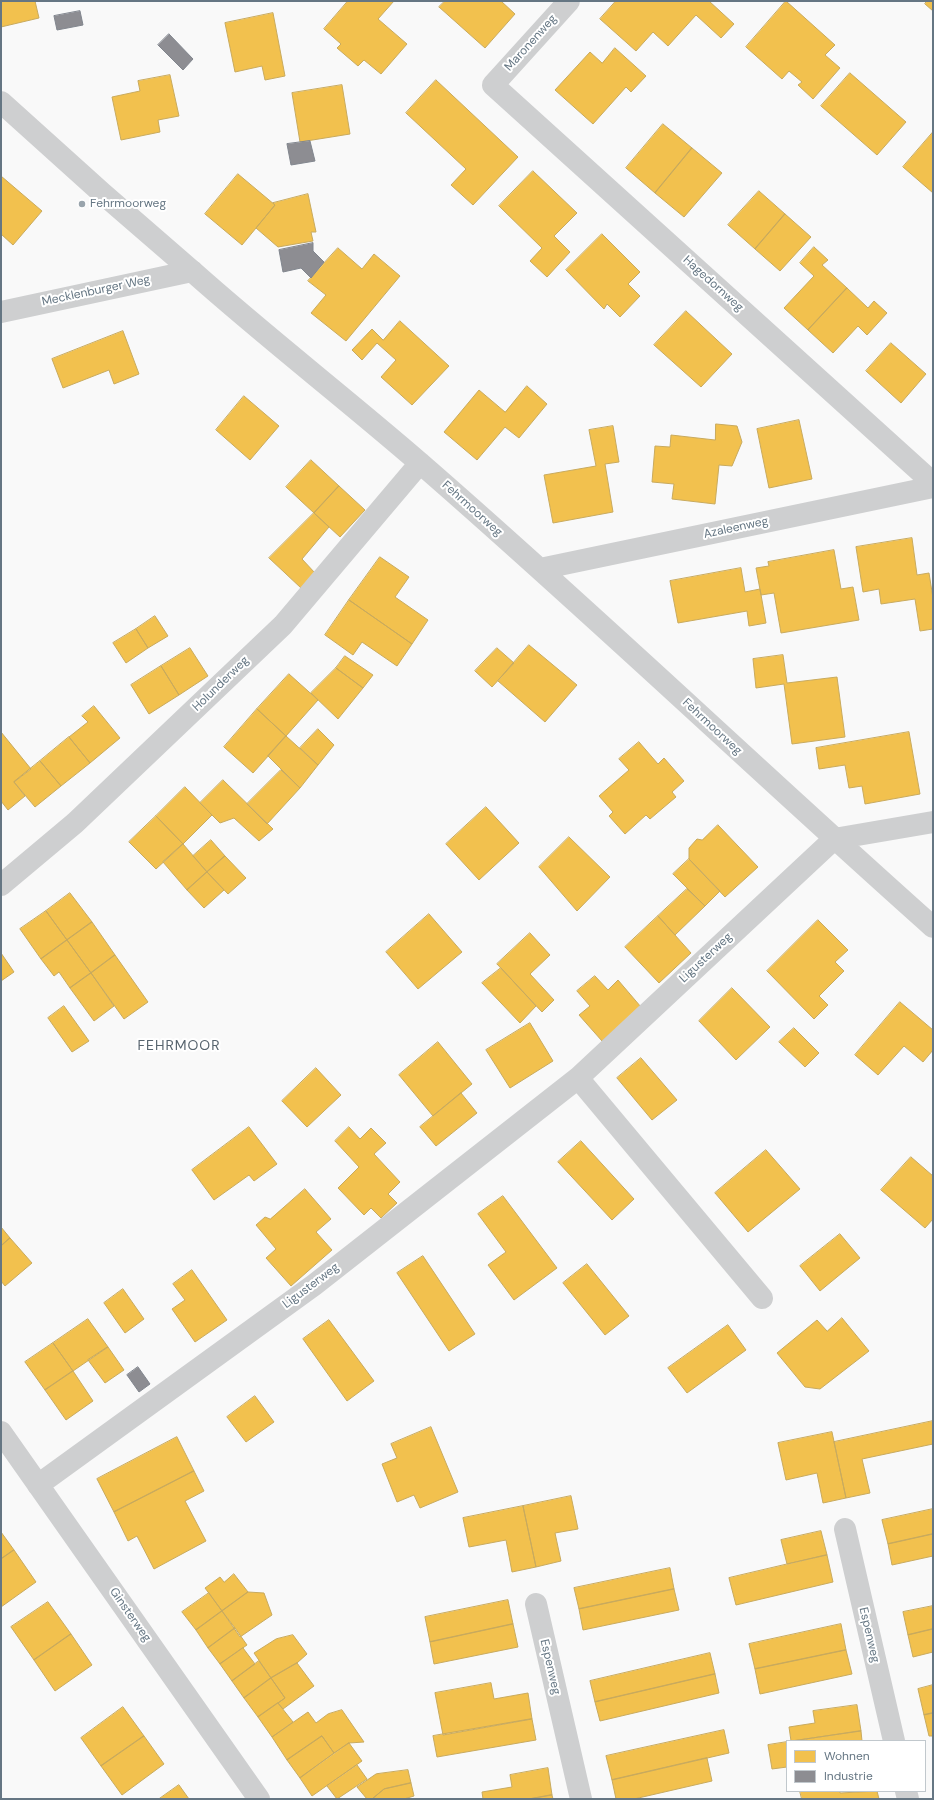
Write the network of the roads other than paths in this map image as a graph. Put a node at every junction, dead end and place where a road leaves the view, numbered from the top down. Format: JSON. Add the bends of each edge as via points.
{"nodes":[{"id":1,"x":569,"y":1,"type":"edge"},
{"id":2,"x":493,"y":84,"type":"joint"},
{"id":3,"x":1,"y":102,"type":"edge"},
{"id":4,"x":192,"y":271,"type":"junction"},
{"id":5,"x":1,"y":312,"type":"edge"},
{"id":6,"x":420,"y":463,"type":"junction"},
{"id":7,"x":933,"y":483,"type":"edge"},
{"id":8,"x":933,"y":487,"type":"edge"},
{"id":9,"x":540,"y":569,"type":"junction"},
{"id":10,"x":933,"y":822,"type":"edge"},
{"id":11,"x":834,"y":839,"type":"junction"},
{"id":12,"x":1,"y":885,"type":"edge"},
{"id":13,"x":933,"y":927,"type":"edge"},
{"id":14,"x":578,"y":1078,"type":"junction"},
{"id":15,"x":762,"y":1298,"type":"dead end"},
{"id":16,"x":1,"y":1432,"type":"edge"},
{"id":17,"x":38,"y":1485,"type":"junction"},
{"id":18,"x":844,"y":1529,"type":"dead end"},
{"id":19,"x":536,"y":1604,"type":"dead end"},
{"id":20,"x":894,"y":1740,"type":"edge"},
{"id":21,"x":259,"y":1799,"type":"edge"},
{"id":22,"x":581,"y":1799,"type":"edge"}],
"edges":[{"from":1,"to":2,"type":"street","name":"Maronenweg"},
{"from":2,"to":7,"type":"street","name":"Hagedornweg"},
{"from":3,"to":4,"type":"street","name":"Fehrmoorweg"},
{"from":4,"to":5,"type":"street","name":"Mecklenburger Weg"},
{"from":4,"to":6,"type":"street","name":"Fehrmoorweg"},
{"from":6,"to":9,"type":"street","name":"Fehrmoorweg"},
{"from":6,"to":12,"type":"street","name":"Holunderweg","via":[[283,625],[75,823]]},
{"from":8,"to":9,"type":"street","name":"Azaleenweg"},
{"from":9,"to":11,"type":"street","name":"Fehrmoorweg"},
{"from":10,"to":11,"type":"street"},
{"from":11,"to":13,"type":"street","name":"Fehrmoorweg"},
{"from":11,"to":14,"type":"street","name":"Ligusterweg"},
{"from":14,"to":15,"type":"street"},
{"from":14,"to":17,"type":"street","name":"Ligusterweg","via":[[314,1285]]},
{"from":16,"to":17,"type":"street","name":"Ginsterweg"},
{"from":17,"to":21,"type":"street","name":"Ginsterweg"},
{"from":18,"to":20,"type":"street","name":"Espenweg"},
{"from":19,"to":22,"type":"street","name":"Espenweg"}]}
